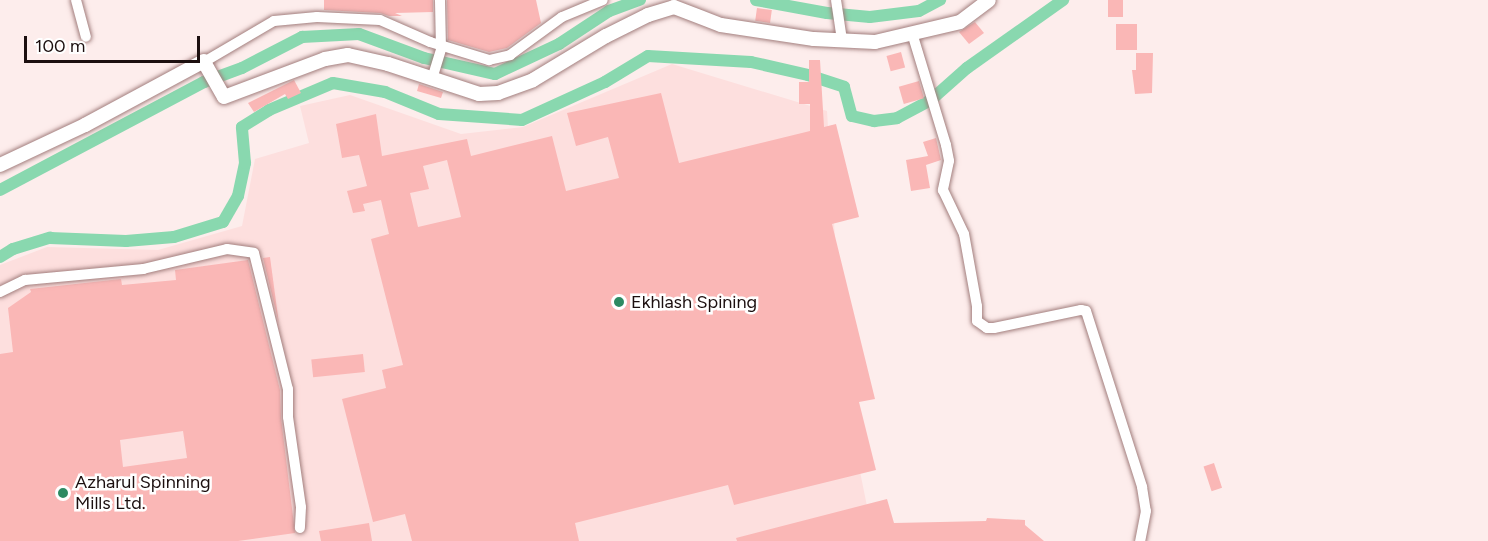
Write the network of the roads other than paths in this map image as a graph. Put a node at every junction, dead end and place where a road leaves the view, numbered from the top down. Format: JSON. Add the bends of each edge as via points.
{"nodes":[{"id":1,"x":76,"y":0,"type":"edge"},
{"id":2,"x":440,"y":0,"type":"edge"},
{"id":3,"x":603,"y":0,"type":"edge"},
{"id":4,"x":836,"y":0,"type":"edge"},
{"id":5,"x":989,"y":0,"type":"edge"},
{"id":6,"x":912,"y":33,"type":"junction"},
{"id":7,"x":86,"y":37,"type":"dead end"},
{"id":8,"x":842,"y":40,"type":"junction"},
{"id":9,"x":441,"y":46,"type":"junction"},
{"id":10,"x":204,"y":61,"type":"junction"},
{"id":11,"x":432,"y":79,"type":"junction"},
{"id":12,"x":0,"y":165,"type":"edge"},
{"id":13,"x":0,"y":292,"type":"edge"},
{"id":14,"x":300,"y":528,"type":"dead end"},
{"id":15,"x":1140,"y":541,"type":"edge"}],
"edges":[{"from":1,"to":7,"type":"street"},
{"from":2,"to":9,"type":"street"},
{"from":3,"to":9,"type":"street","via":[[562,17],[510,55],[489,60]]},
{"from":4,"to":8,"type":"street"},
{"from":5,"to":6,"type":"street","via":[[960,22]]},
{"from":6,"to":8,"type":"street","via":[[875,42]]},
{"from":6,"to":15,"type":"street","via":[[946,145],[948,161],[943,190],[964,234],[977,321],[994,328],[1086,311],[1142,486],[1146,511]]},
{"from":8,"to":11,"type":"street","via":[[721,25],[674,7],[648,15],[533,80],[498,93],[479,94]]},
{"from":9,"to":10,"type":"street","via":[[380,20],[317,17],[274,21]]},
{"from":9,"to":11,"type":"street"},
{"from":10,"to":11,"type":"street","via":[[224,96],[325,59],[348,55]]},
{"from":10,"to":12,"type":"street"},
{"from":13,"to":14,"type":"street","via":[[25,280],[143,269],[227,249],[254,253],[288,389]]}]}
